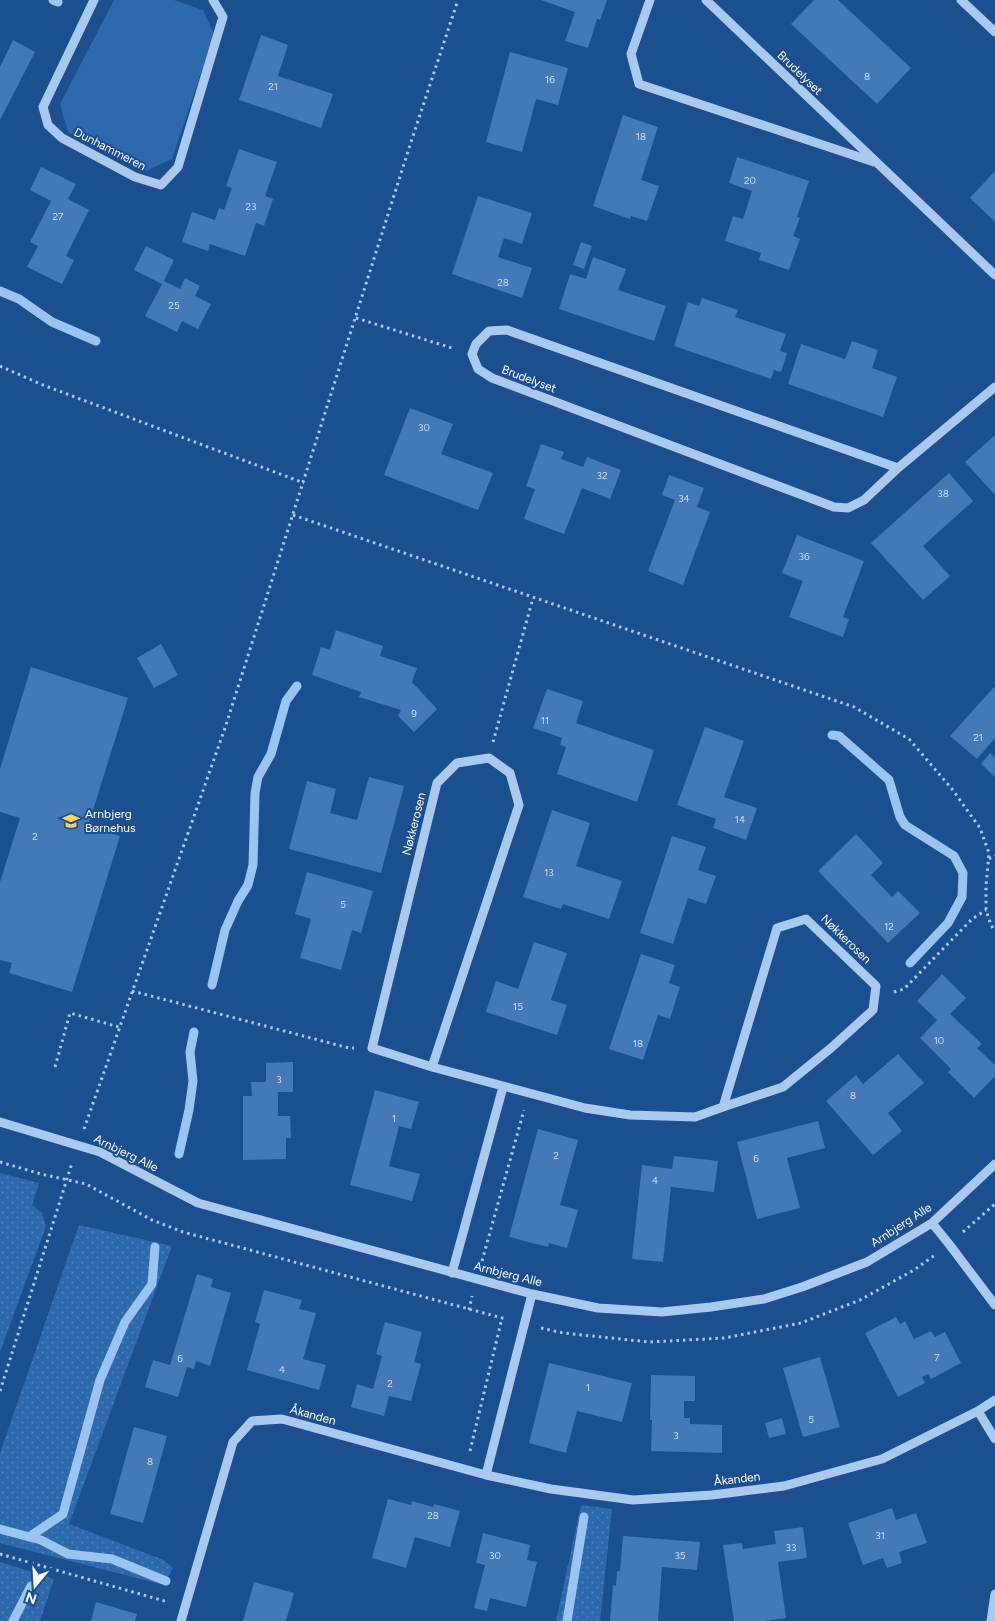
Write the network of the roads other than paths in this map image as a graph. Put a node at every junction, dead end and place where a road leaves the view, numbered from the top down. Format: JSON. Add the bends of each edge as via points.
{"nodes":[{"id":1,"x":94,"y":0,"type":"edge"},
{"id":2,"x":213,"y":0,"type":"edge"},
{"id":3,"x":650,"y":0,"type":"edge"},
{"id":4,"x":706,"y":0,"type":"edge"},
{"id":5,"x":961,"y":0,"type":"edge"},
{"id":6,"x":995,"y":32,"type":"edge"},
{"id":7,"x":877,"y":163,"type":"junction"},
{"id":8,"x":995,"y":275,"type":"edge"},
{"id":9,"x":995,"y":387,"type":"edge"},
{"id":10,"x":898,"y":468,"type":"junction"},
{"id":11,"x":432,"y":1067,"type":"junction"},
{"id":12,"x":503,"y":1087,"type":"junction"},
{"id":13,"x":723,"y":1107,"type":"junction"},
{"id":14,"x":0,"y":1122,"type":"edge"},
{"id":15,"x":995,"y":1164,"type":"edge"},
{"id":16,"x":932,"y":1223,"type":"junction"},
{"id":17,"x":452,"y":1273,"type":"junction"},
{"id":18,"x":532,"y":1294,"type":"junction"},
{"id":19,"x":995,"y":1305,"type":"edge"},
{"id":20,"x":995,"y":1400,"type":"edge"},
{"id":21,"x":978,"y":1411,"type":"junction"},
{"id":22,"x":995,"y":1439,"type":"edge"},
{"id":23,"x":486,"y":1475,"type":"junction"},
{"id":24,"x":995,"y":1594,"type":"edge"},
{"id":25,"x":182,"y":1621,"type":"edge"},
{"id":26,"x":991,"y":1621,"type":"edge"}],
"edges":[{"from":1,"to":2,"type":"street","name":"Dunhammeren","via":[[43,107],[48,124],[62,138],[135,177],[161,185],[178,167],[223,17]]},
{"from":3,"to":7,"type":"street","name":"Brudelyset","via":[[631,54],[638,84]]},
{"from":4,"to":7,"type":"street","name":"Brudelyset"},
{"from":5,"to":6,"type":"street"},
{"from":7,"to":8,"type":"street","name":"Brudelyset"},
{"from":9,"to":10,"type":"street","name":"Brudelyset"},
{"from":10,"to":10,"type":"street","name":"Brudelyset","via":[[864,500],[848,508],[834,507],[492,378],[478,369],[472,354],[476,344],[489,331],[507,330]]},
{"from":11,"to":11,"type":"street","name":"Nøkkerosen","via":[[372,1048],[437,783],[457,764],[489,758],[510,773],[519,805]]},
{"from":11,"to":12,"type":"street"},
{"from":12,"to":13,"type":"street","via":[[585,1108],[630,1115],[695,1117]]},
{"from":12,"to":17,"type":"street"},
{"from":13,"to":13,"type":"street","name":"Nøkkerosen","via":[[777,928],[806,919],[876,986],[873,1010],[783,1086]]},
{"from":14,"to":17,"type":"street","name":"Arnbjerg Alle","via":[[100,1152],[198,1203]]},
{"from":15,"to":16,"type":"street","name":"Arnbjerg Alle"},
{"from":16,"to":18,"type":"street","name":"Arnbjerg Alle","via":[[867,1262],[764,1299],[662,1312],[598,1308]]},
{"from":16,"to":19,"type":"street"},
{"from":17,"to":18,"type":"street","name":"Arnbjerg Alle"},
{"from":18,"to":23,"type":"street"},
{"from":20,"to":21,"type":"street","name":"Åkanden"},
{"from":21,"to":22,"type":"street"},
{"from":21,"to":23,"type":"street","name":"Åkanden","via":[[882,1459],[784,1486],[633,1500],[551,1489]]},
{"from":23,"to":25,"type":"street","name":"Åkanden","via":[[282,1419],[252,1421],[233,1442]]},
{"from":24,"to":26,"type":"street"}]}
